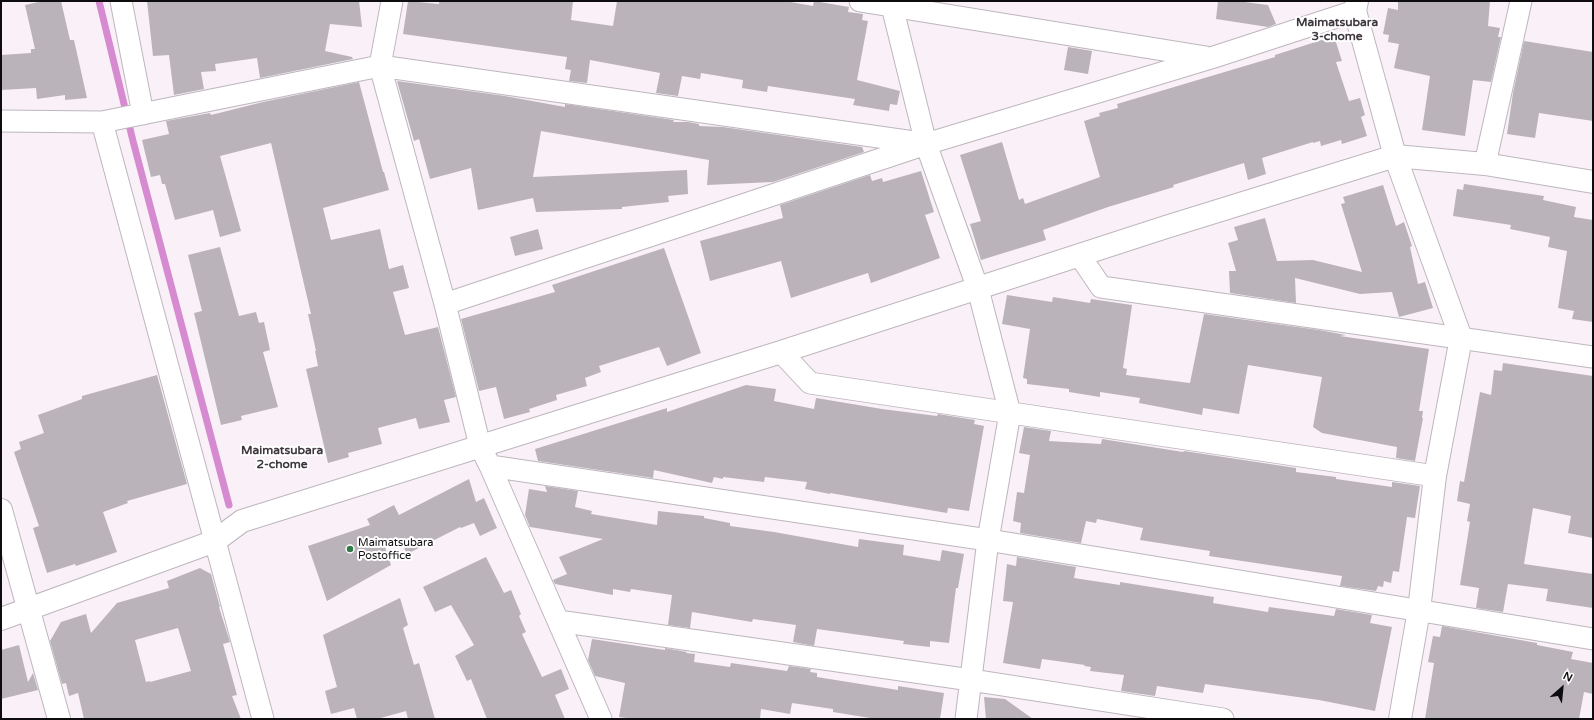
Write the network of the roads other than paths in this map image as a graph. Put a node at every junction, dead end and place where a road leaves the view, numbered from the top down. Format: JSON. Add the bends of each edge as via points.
{"nodes":[{"id":1,"x":121,"y":1,"type":"edge"},
{"id":2,"x":392,"y":1,"type":"edge"},
{"id":3,"x":860,"y":1,"type":"edge"},
{"id":4,"x":1521,"y":1,"type":"edge"},
{"id":5,"x":892,"y":4,"type":"edge"},
{"id":6,"x":1356,"y":6,"type":"edge"},
{"id":7,"x":1210,"y":58,"type":"junction"},
{"id":8,"x":380,"y":66,"type":"junction"},
{"id":9,"x":143,"y":114,"type":"junction"},
{"id":10,"x":1,"y":121,"type":"edge"},
{"id":11,"x":102,"y":122,"type":"junction"},
{"id":12,"x":926,"y":144,"type":"junction"},
{"id":13,"x":1396,"y":156,"type":"junction"},
{"id":14,"x":1485,"y":164,"type":"junction"},
{"id":15,"x":1593,"y":182,"type":"edge"},
{"id":16,"x":1080,"y":256,"type":"junction"},
{"id":17,"x":978,"y":289,"type":"junction"},
{"id":18,"x":444,"y":304,"type":"junction"},
{"id":19,"x":1461,"y":338,"type":"junction"},
{"id":20,"x":781,"y":352,"type":"junction"},
{"id":21,"x":1593,"y":357,"type":"edge"},
{"id":22,"x":1010,"y":413,"type":"junction"},
{"id":23,"x":480,"y":446,"type":"junction"},
{"id":24,"x":490,"y":466,"type":"junction"},
{"id":25,"x":1435,"y":476,"type":"junction"},
{"id":26,"x":1,"y":510,"type":"edge"},
{"id":27,"x":988,"y":540,"type":"junction"},
{"id":28,"x":215,"y":541,"type":"junction"},
{"id":29,"x":29,"y":609,"type":"junction"},
{"id":30,"x":1419,"y":610,"type":"junction"},
{"id":31,"x":1,"y":619,"type":"edge"},
{"id":32,"x":558,"y":621,"type":"junction"},
{"id":33,"x":1593,"y":640,"type":"edge"},
{"id":34,"x":971,"y":680,"type":"junction"},
{"id":35,"x":59,"y":719,"type":"edge"},
{"id":36,"x":263,"y":719,"type":"edge"},
{"id":37,"x":601,"y":719,"type":"edge"},
{"id":38,"x":966,"y":719,"type":"edge"},
{"id":39,"x":1223,"y":719,"type":"edge"},
{"id":40,"x":1400,"y":719,"type":"edge"}],
"edges":[{"from":1,"to":9,"type":"street"},
{"from":2,"to":8,"type":"street"},
{"from":3,"to":5,"type":"street"},
{"from":4,"to":14,"type":"street"},
{"from":5,"to":7,"type":"street"},
{"from":5,"to":12,"type":"street"},
{"from":6,"to":7,"type":"street"},
{"from":6,"to":13,"type":"street"},
{"from":7,"to":12,"type":"street"},
{"from":8,"to":9,"type":"street"},
{"from":8,"to":12,"type":"street"},
{"from":8,"to":18,"type":"street"},
{"from":9,"to":11,"type":"street"},
{"from":10,"to":11,"type":"street"},
{"from":11,"to":28,"type":"street"},
{"from":12,"to":17,"type":"street"},
{"from":12,"to":18,"type":"street"},
{"from":13,"to":14,"type":"street"},
{"from":13,"to":16,"type":"street"},
{"from":13,"to":19,"type":"street"},
{"from":14,"to":15,"type":"street"},
{"from":16,"to":17,"type":"street"},
{"from":16,"to":19,"type":"street","via":[[1101,287]]},
{"from":17,"to":20,"type":"street"},
{"from":17,"to":22,"type":"street"},
{"from":18,"to":23,"type":"street"},
{"from":19,"to":21,"type":"street"},
{"from":19,"to":25,"type":"street"},
{"from":20,"to":22,"type":"street","via":[[810,383]]},
{"from":20,"to":23,"type":"street"},
{"from":22,"to":25,"type":"street"},
{"from":22,"to":27,"type":"street"},
{"from":23,"to":24,"type":"street"},
{"from":23,"to":28,"type":"street","via":[[242,521]]},
{"from":24,"to":27,"type":"street"},
{"from":24,"to":32,"type":"street"},
{"from":25,"to":30,"type":"street"},
{"from":26,"to":29,"type":"street"},
{"from":27,"to":30,"type":"street"},
{"from":27,"to":34,"type":"street"},
{"from":28,"to":29,"type":"street"},
{"from":28,"to":36,"type":"street"},
{"from":29,"to":31,"type":"street"},
{"from":29,"to":35,"type":"street"},
{"from":30,"to":33,"type":"street"},
{"from":30,"to":40,"type":"street"},
{"from":32,"to":34,"type":"street"},
{"from":32,"to":37,"type":"street"},
{"from":34,"to":38,"type":"street"},
{"from":34,"to":39,"type":"street"}]}
